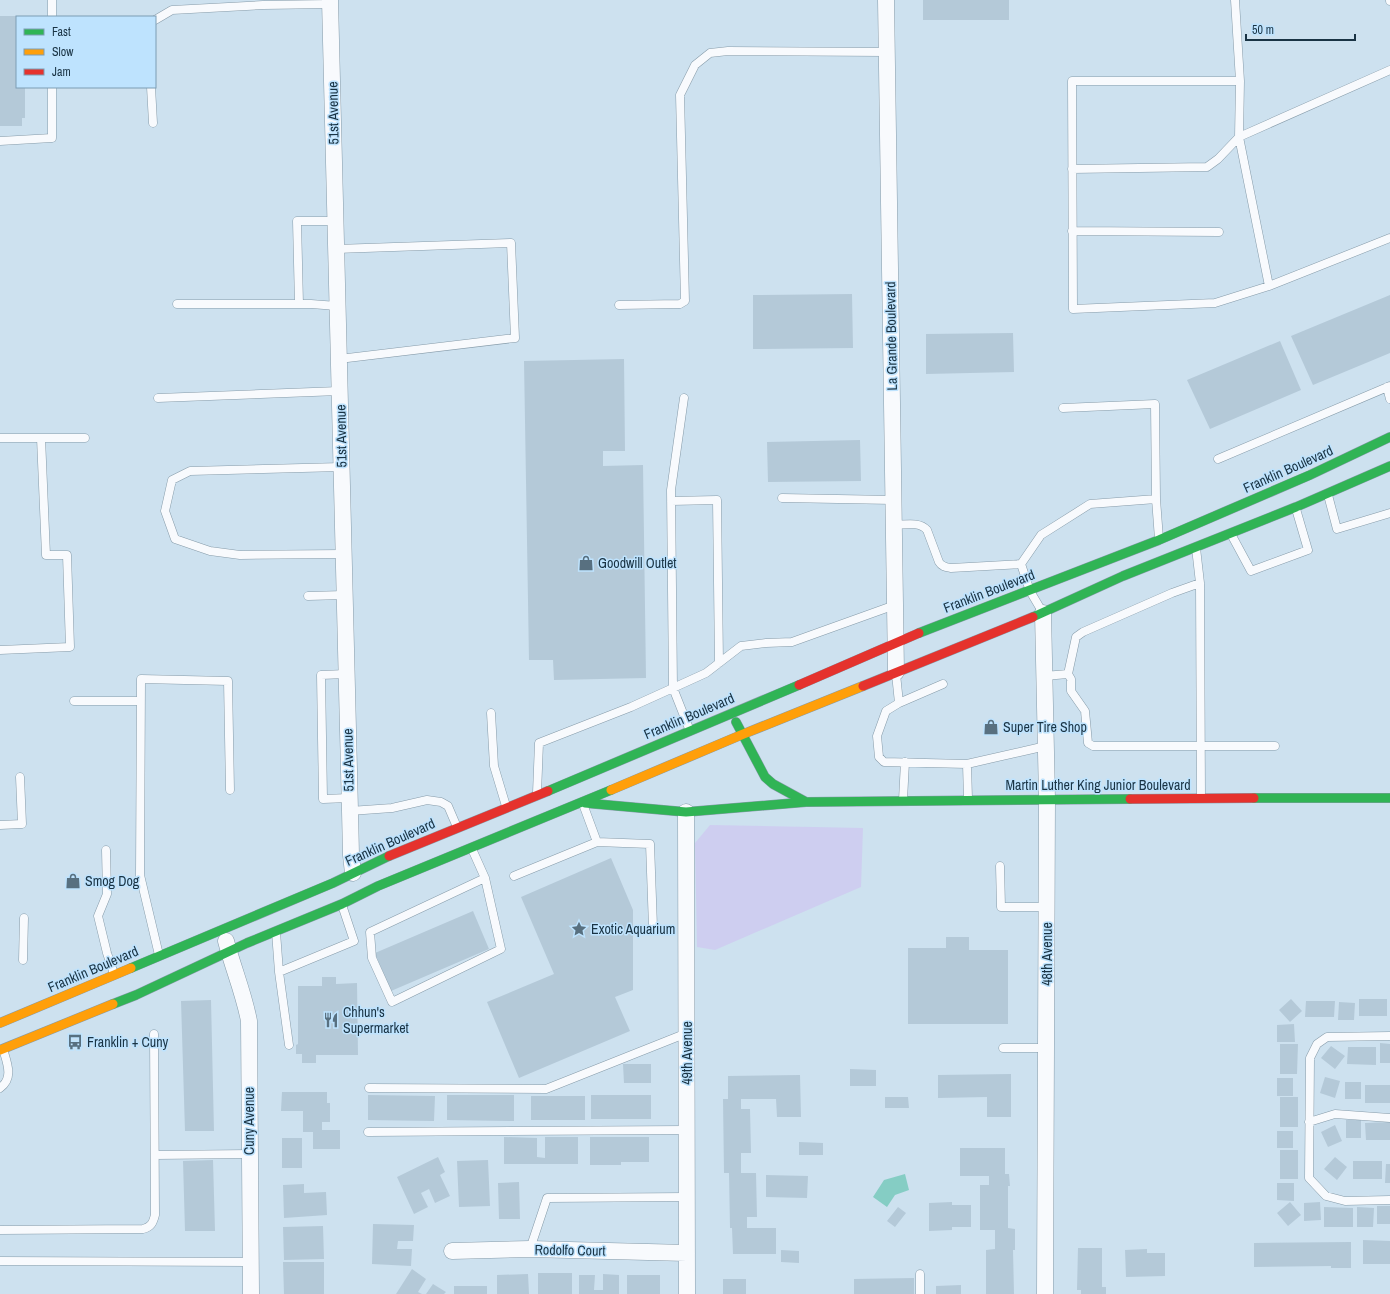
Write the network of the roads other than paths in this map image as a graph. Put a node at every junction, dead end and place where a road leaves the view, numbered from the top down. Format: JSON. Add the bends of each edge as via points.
{"nodes":[{"id":1,"x":52,"y":0,"type":"edge"},
{"id":2,"x":886,"y":0,"type":"edge"},
{"id":3,"x":1235,"y":0,"type":"edge"},
{"id":4,"x":330,"y":2,"type":"edge"},
{"id":5,"x":52,"y":16,"type":"edge"},
{"id":6,"x":156,"y":19,"type":"edge"},
{"id":7,"x":886,"y":52,"type":"junction"},
{"id":8,"x":1390,"y":70,"type":"edge"},
{"id":9,"x":1240,"y":81,"type":"junction"},
{"id":10,"x":52,"y":88,"type":"edge"},
{"id":11,"x":151,"y":88,"type":"edge"},
{"id":12,"x":153,"y":123,"type":"dead end"},
{"id":13,"x":1239,"y":137,"type":"junction"},
{"id":14,"x":0,"y":141,"type":"edge"},
{"id":15,"x":1072,"y":169,"type":"junction"},
{"id":16,"x":335,"y":221,"type":"junction"},
{"id":17,"x":1072,"y":231,"type":"junction"},
{"id":18,"x":1219,"y":232,"type":"dead end"},
{"id":19,"x":1390,"y":238,"type":"edge"},
{"id":20,"x":336,"y":249,"type":"junction"},
{"id":21,"x":1269,"y":286,"type":"junction"},
{"id":22,"x":177,"y":304,"type":"dead end"},
{"id":23,"x":300,"y":304,"type":"junction"},
{"id":24,"x":619,"y":305,"type":"dead end"},
{"id":25,"x":337,"y":306,"type":"junction"},
{"id":26,"x":339,"y":359,"type":"junction"},
{"id":27,"x":1388,"y":387,"type":"edge"},
{"id":28,"x":339,"y":390,"type":"junction"},
{"id":29,"x":158,"y":398,"type":"dead end"},
{"id":30,"x":684,"y":398,"type":"dead end"},
{"id":31,"x":1390,"y":399,"type":"edge"},
{"id":32,"x":1063,"y":408,"type":"dead end"},
{"id":33,"x":1390,"y":437,"type":"edge"},
{"id":34,"x":0,"y":438,"type":"edge"},
{"id":35,"x":41,"y":438,"type":"junction"},
{"id":36,"x":85,"y":438,"type":"dead end"},
{"id":37,"x":1218,"y":460,"type":"dead end"},
{"id":38,"x":1390,"y":466,"type":"edge"},
{"id":39,"x":341,"y":467,"type":"junction"},
{"id":40,"x":1328,"y":493,"type":"junction"},
{"id":41,"x":782,"y":498,"type":"dead end"},
{"id":42,"x":1156,"y":499,"type":"junction"},
{"id":43,"x":894,"y":500,"type":"junction"},
{"id":44,"x":672,"y":501,"type":"junction"},
{"id":45,"x":1296,"y":507,"type":"junction"},
{"id":46,"x":1390,"y":513,"type":"edge"},
{"id":47,"x":894,"y":525,"type":"junction"},
{"id":48,"x":1230,"y":534,"type":"junction"},
{"id":49,"x":1159,"y":540,"type":"junction"},
{"id":50,"x":1196,"y":547,"type":"junction"},
{"id":51,"x":343,"y":554,"type":"junction"},
{"id":52,"x":1021,"y":564,"type":"junction"},
{"id":53,"x":1200,"y":583,"type":"junction"},
{"id":54,"x":1030,"y":591,"type":"junction"},
{"id":55,"x":344,"y":595,"type":"junction"},
{"id":56,"x":308,"y":596,"type":"dead end"},
{"id":57,"x":895,"y":605,"type":"junction"},
{"id":58,"x":1043,"y":613,"type":"junction"},
{"id":59,"x":896,"y":642,"type":"junction"},
{"id":60,"x":0,"y":650,"type":"edge"},
{"id":61,"x":719,"y":663,"type":"junction"},
{"id":62,"x":896,"y":672,"type":"junction"},
{"id":63,"x":346,"y":674,"type":"junction"},
{"id":64,"x":1068,"y":674,"type":"junction"},
{"id":65,"x":1044,"y":676,"type":"junction"},
{"id":66,"x":943,"y":684,"type":"dead end"},
{"id":67,"x":673,"y":688,"type":"junction"},
{"id":68,"x":74,"y":701,"type":"dead end"},
{"id":69,"x":140,"y":701,"type":"junction"},
{"id":70,"x":898,"y":703,"type":"junction"},
{"id":71,"x":491,"y":713,"type":"dead end"},
{"id":72,"x":732,"y":714,"type":"junction"},
{"id":73,"x":690,"y":731,"type":"junction"},
{"id":74,"x":741,"y":735,"type":"junction"},
{"id":75,"x":1046,"y":746,"type":"junction"},
{"id":76,"x":1201,"y":746,"type":"junction"},
{"id":77,"x":1275,"y":746,"type":"dead end"},
{"id":78,"x":905,"y":762,"type":"junction"},
{"id":79,"x":968,"y":764,"type":"junction"},
{"id":80,"x":20,"y":777,"type":"dead end"},
{"id":81,"x":230,"y":790,"type":"dead end"},
{"id":82,"x":537,"y":796,"type":"junction"},
{"id":83,"x":1201,"y":798,"type":"junction"},
{"id":84,"x":1390,"y":798,"type":"edge"},
{"id":85,"x":1047,"y":799,"type":"junction"},
{"id":86,"x":968,"y":800,"type":"junction"},
{"id":87,"x":903,"y":801,"type":"junction"},
{"id":88,"x":582,"y":802,"type":"junction"},
{"id":89,"x":806,"y":802,"type":"junction"},
{"id":90,"x":349,"y":804,"type":"junction"},
{"id":91,"x":507,"y":808,"type":"junction"},
{"id":92,"x":530,"y":808,"type":"dead end"},
{"id":93,"x":686,"y":812,"type":"junction"},
{"id":94,"x":0,"y":825,"type":"edge"},
{"id":95,"x":457,"y":828,"type":"junction"},
{"id":96,"x":467,"y":838,"type":"dead end"},
{"id":97,"x":597,"y":842,"type":"junction"},
{"id":98,"x":451,"y":846,"type":"dead end"},
{"id":99,"x":471,"y":848,"type":"junction"},
{"id":100,"x":106,"y":850,"type":"dead end"},
{"id":101,"x":436,"y":862,"type":"junction"},
{"id":102,"x":1000,"y":866,"type":"dead end"},
{"id":103,"x":353,"y":873,"type":"junction"},
{"id":104,"x":514,"y":876,"type":"dead end"},
{"id":105,"x":485,"y":878,"type":"junction"},
{"id":106,"x":337,"y":894,"type":"junction"},
{"id":107,"x":1047,"y":907,"type":"junction"},
{"id":108,"x":24,"y":918,"type":"dead end"},
{"id":109,"x":272,"y":921,"type":"junction"},
{"id":110,"x":653,"y":927,"type":"dead end"},
{"id":111,"x":223,"y":930,"type":"junction"},
{"id":112,"x":229,"y":952,"type":"junction"},
{"id":113,"x":159,"y":956,"type":"junction"},
{"id":114,"x":23,"y":960,"type":"dead end"},
{"id":115,"x":279,"y":972,"type":"junction"},
{"id":116,"x":115,"y":975,"type":"junction"},
{"id":117,"x":0,"y":1023,"type":"edge"},
{"id":118,"x":687,"y":1033,"type":"junction"},
{"id":119,"x":154,"y":1034,"type":"dead end"},
{"id":120,"x":1390,"y":1036,"type":"edge"},
{"id":121,"x":289,"y":1045,"type":"dead end"},
{"id":122,"x":1003,"y":1048,"type":"dead end"},
{"id":123,"x":1046,"y":1048,"type":"junction"},
{"id":124,"x":2,"y":1049,"type":"edge"},
{"id":125,"x":0,"y":1088,"type":"edge"},
{"id":126,"x":369,"y":1088,"type":"dead end"},
{"id":127,"x":1390,"y":1118,"type":"edge"},
{"id":128,"x":1310,"y":1122,"type":"junction"},
{"id":129,"x":687,"y":1130,"type":"junction"},
{"id":130,"x":368,"y":1132,"type":"dead end"},
{"id":131,"x":250,"y":1154,"type":"junction"},
{"id":132,"x":155,"y":1155,"type":"junction"},
{"id":133,"x":687,"y":1197,"type":"junction"},
{"id":134,"x":1390,"y":1200,"type":"edge"},
{"id":135,"x":0,"y":1230,"type":"edge"},
{"id":136,"x":530,"y":1249,"type":"junction"},
{"id":137,"x":452,"y":1251,"type":"dead end"},
{"id":138,"x":687,"y":1254,"type":"junction"},
{"id":139,"x":0,"y":1261,"type":"edge"},
{"id":140,"x":250,"y":1262,"type":"junction"},
{"id":141,"x":920,"y":1274,"type":"dead end"},
{"id":142,"x":251,"y":1294,"type":"edge"},
{"id":143,"x":687,"y":1294,"type":"edge"},
{"id":144,"x":920,"y":1294,"type":"edge"},
{"id":145,"x":1045,"y":1294,"type":"edge"}],
"edges":[{"from":1,"to":5,"type":"lane"},
{"from":2,"to":7,"type":"street","name":"La Grande Boulevard"},
{"from":3,"to":9,"type":"lane"},
{"from":4,"to":6,"type":"lane","via":[[172,10]]},
{"from":4,"to":16,"type":"street","name":"51st Avenue"},
{"from":7,"to":24,"type":"lane","via":[[728,51],[710,53],[695,65],[680,95],[685,301],[680,304]]},
{"from":7,"to":43,"type":"street","name":"La Grande Boulevard"},
{"from":8,"to":13,"type":"lane"},
{"from":9,"to":13,"type":"lane"},
{"from":9,"to":15,"type":"lane","via":[[1072,81]]},
{"from":10,"to":14,"type":"lane","via":[[52,138]]},
{"from":11,"to":12,"type":"lane"},
{"from":13,"to":15,"type":"lane","via":[[1207,167]]},
{"from":13,"to":21,"type":"lane"},
{"from":15,"to":17,"type":"lane"},
{"from":16,"to":20,"type":"street","name":"51st Avenue"},
{"from":16,"to":23,"type":"lane","via":[[297,221]]},
{"from":17,"to":18,"type":"lane"},
{"from":17,"to":21,"type":"lane","via":[[1073,309],[1215,303]]},
{"from":19,"to":21,"type":"lane"},
{"from":20,"to":25,"type":"street","name":"51st Avenue"},
{"from":20,"to":26,"type":"lane","via":[[511,243],[515,338]]},
{"from":22,"to":23,"type":"lane"},
{"from":23,"to":25,"type":"lane"},
{"from":25,"to":26,"type":"street","name":"51st Avenue"},
{"from":26,"to":28,"type":"street","name":"51st Avenue"},
{"from":27,"to":31,"type":"lane"},
{"from":27,"to":37,"type":"lane"},
{"from":28,"to":29,"type":"lane"},
{"from":28,"to":39,"type":"street","name":"51st Avenue"},
{"from":30,"to":44,"type":"lane"},
{"from":32,"to":42,"type":"lane","via":[[1155,404]]},
{"from":33,"to":49,"type":"main road","name":"Franklin Boulevard","via":[[1310,475]]},
{"from":34,"to":35,"type":"lane"},
{"from":35,"to":36,"type":"lane"},
{"from":35,"to":60,"type":"lane","via":[[46,555],[67,555],[70,647]]},
{"from":38,"to":40,"type":"main road","name":"Franklin Boulevard"},
{"from":39,"to":51,"type":"street","name":"51st Avenue"},
{"from":39,"to":51,"type":"lane","via":[[190,470],[172,480],[164,511],[175,540],[210,550],[240,555]]},
{"from":40,"to":45,"type":"main road","name":"Franklin Boulevard"},
{"from":40,"to":46,"type":"lane","via":[[1337,529]]},
{"from":41,"to":43,"type":"lane"},
{"from":42,"to":49,"type":"lane"},
{"from":42,"to":52,"type":"lane","via":[[1090,504],[1040,535]]},
{"from":43,"to":47,"type":"street","name":"La Grande Boulevard"},
{"from":44,"to":61,"type":"lane","via":[[717,500]]},
{"from":44,"to":67,"type":"lane"},
{"from":45,"to":48,"type":"main road","name":"Franklin Boulevard"},
{"from":45,"to":48,"type":"lane","via":[[1308,550],[1251,571]]},
{"from":47,"to":52,"type":"lane","via":[[924,526],[939,562],[946,568]]},
{"from":47,"to":57,"type":"street","name":"La Grande Boulevard"},
{"from":48,"to":50,"type":"main road","name":"Franklin Boulevard"},
{"from":49,"to":54,"type":"main road","name":"Franklin Boulevard"},
{"from":50,"to":53,"type":"lane"},
{"from":50,"to":58,"type":"main road","name":"Franklin Boulevard","via":[[1123,576]]},
{"from":51,"to":55,"type":"street","name":"51st Avenue"},
{"from":52,"to":54,"type":"lane"},
{"from":53,"to":64,"type":"lane","via":[[1083,632],[1076,637]]},
{"from":53,"to":76,"type":"lane"},
{"from":54,"to":58,"type":"lane"},
{"from":54,"to":59,"type":"main road","name":"Franklin Boulevard"},
{"from":55,"to":56,"type":"lane"},
{"from":55,"to":63,"type":"street","name":"51st Avenue"},
{"from":57,"to":59,"type":"street","name":"La Grande Boulevard"},
{"from":57,"to":61,"type":"lane","via":[[792,642],[741,646]]},
{"from":58,"to":62,"type":"main road","name":"Franklin Boulevard"},
{"from":58,"to":65,"type":"street","name":"48th Avenue"},
{"from":59,"to":62,"type":"street","name":"La Grande Boulevard"},
{"from":59,"to":72,"type":"main road","name":"Franklin Boulevard"},
{"from":61,"to":67,"type":"lane","via":[[706,673]]},
{"from":62,"to":70,"type":"lane"},
{"from":62,"to":74,"type":"main road","name":"Franklin Boulevard"},
{"from":63,"to":90,"type":"street","name":"51st Avenue"},
{"from":63,"to":90,"type":"lane","via":[[320,675],[323,799]]},
{"from":64,"to":65,"type":"lane"},
{"from":64,"to":76,"type":"lane","via":[[1071,679],[1071,691],[1085,711],[1088,743],[1094,746]]},
{"from":65,"to":75,"type":"street","name":"48th Avenue"},
{"from":66,"to":70,"type":"lane"},
{"from":67,"to":73,"type":"lane"},
{"from":67,"to":82,"type":"lane","via":[[539,743]]},
{"from":68,"to":69,"type":"lane"},
{"from":69,"to":81,"type":"lane","via":[[141,679],[228,680]]},
{"from":69,"to":113,"type":"lane","via":[[140,875]]},
{"from":70,"to":78,"type":"lane","via":[[886,712],[879,730],[879,757],[884,762]]},
{"from":71,"to":91,"type":"lane","via":[[494,766]]},
{"from":72,"to":73,"type":"main road","name":"Franklin Boulevard"},
{"from":72,"to":74,"type":"main road","name":"Martin Luther King Junior Boulevard"},
{"from":73,"to":82,"type":"main road","name":"Franklin Boulevard"},
{"from":74,"to":88,"type":"main road","name":"Franklin Boulevard"},
{"from":74,"to":89,"type":"main road","name":"Martin Luther King Junior Boulevard","via":[[765,777],[772,784]]},
{"from":75,"to":79,"type":"lane"},
{"from":75,"to":85,"type":"street","name":"48th Avenue"},
{"from":76,"to":77,"type":"lane"},
{"from":76,"to":83,"type":"lane"},
{"from":78,"to":79,"type":"lane"},
{"from":78,"to":87,"type":"lane"},
{"from":79,"to":86,"type":"lane"},
{"from":80,"to":94,"type":"lane","via":[[22,824]]},
{"from":82,"to":91,"type":"main road","name":"Franklin Boulevard"},
{"from":82,"to":92,"type":"main road"},
{"from":83,"to":84,"type":"main road","name":"Martin Luther King Junior Boulevard"},
{"from":83,"to":85,"type":"main road","name":"Martin Luther King Junior Boulevard"},
{"from":85,"to":86,"type":"main road","name":"Martin Luther King Junior Boulevard"},
{"from":85,"to":107,"type":"street","name":"48th Avenue"},
{"from":86,"to":87,"type":"main road","name":"Martin Luther King Junior Boulevard"},
{"from":87,"to":89,"type":"main road","name":"Martin Luther King Junior Boulevard"},
{"from":88,"to":93,"type":"main road","name":"Martin Luther King Junior Boulevard"},
{"from":88,"to":97,"type":"lane"},
{"from":88,"to":99,"type":"main road","name":"Franklin Boulevard"},
{"from":89,"to":93,"type":"main road","name":"Martin Luther King Junior Boulevard"},
{"from":90,"to":95,"type":"lane","via":[[392,808],[427,800],[442,802],[448,806]]},
{"from":90,"to":103,"type":"street","name":"51st Avenue"},
{"from":91,"to":95,"type":"main road","name":"Franklin Boulevard"},
{"from":93,"to":118,"type":"street","name":"49th Avenue"},
{"from":95,"to":103,"type":"main road","name":"Franklin Boulevard"},
{"from":96,"to":99,"type":"lane"},
{"from":97,"to":104,"type":"lane"},
{"from":97,"to":110,"type":"lane","via":[[650,844]]},
{"from":98,"to":101,"type":"main road"},
{"from":99,"to":101,"type":"main road","name":"Franklin Boulevard"},
{"from":99,"to":105,"type":"lane"},
{"from":100,"to":116,"type":"lane","via":[[107,894],[98,916]]},
{"from":101,"to":106,"type":"main road","name":"Franklin Boulevard","via":[[378,886]]},
{"from":102,"to":107,"type":"lane","via":[[1001,907]]},
{"from":103,"to":106,"type":"main road","name":"Franklin Boulevard"},
{"from":105,"to":105,"type":"lane","via":[[370,932],[372,958],[392,1002],[501,949]]},
{"from":106,"to":109,"type":"main road","name":"Franklin Boulevard"},
{"from":106,"to":109,"type":"main road","name":"Franklin Boulevard"},
{"from":106,"to":115,"type":"lane","via":[[354,941]]},
{"from":107,"to":123,"type":"street","name":"48th Avenue"},
{"from":108,"to":114,"type":"lane"},
{"from":109,"to":111,"type":"main road","name":"Franklin Boulevard"},
{"from":109,"to":112,"type":"main road","name":"Franklin Boulevard"},
{"from":109,"to":115,"type":"lane"},
{"from":111,"to":112,"type":"street","name":"Cuny Avenue"},
{"from":111,"to":113,"type":"main road","name":"Franklin Boulevard"},
{"from":112,"to":124,"type":"main road","name":"Franklin Boulevard","via":[[136,995]]},
{"from":112,"to":131,"type":"street","name":"Cuny Avenue","via":[[249,1021]]},
{"from":113,"to":116,"type":"main road","name":"Franklin Boulevard"},
{"from":115,"to":121,"type":"lane"},
{"from":116,"to":117,"type":"main road","name":"Franklin Boulevard"},
{"from":118,"to":126,"type":"lane","via":[[546,1089]]},
{"from":118,"to":129,"type":"street","name":"49th Avenue"},
{"from":119,"to":132,"type":"lane"},
{"from":120,"to":128,"type":"lane","via":[[1327,1037],[1317,1044],[1310,1058]]},
{"from":122,"to":123,"type":"lane"},
{"from":123,"to":145,"type":"street","name":"48th Avenue"},
{"from":124,"to":125,"type":"lane","via":[[10,1072],[8,1079]]},
{"from":127,"to":128,"type":"lane","via":[[1335,1114]]},
{"from":128,"to":134,"type":"lane","via":[[1309,1178],[1326,1196],[1345,1201]]},
{"from":129,"to":130,"type":"lane"},
{"from":129,"to":133,"type":"street","name":"49th Avenue"},
{"from":131,"to":132,"type":"lane"},
{"from":131,"to":140,"type":"street","name":"Cuny Avenue"},
{"from":132,"to":135,"type":"lane","via":[[155,1216],[150,1227]]},
{"from":133,"to":136,"type":"lane","via":[[547,1198]]},
{"from":133,"to":138,"type":"street","name":"49th Avenue"},
{"from":136,"to":137,"type":"street","name":"Rodolfo Court"},
{"from":136,"to":138,"type":"street","name":"Rodolfo Court"},
{"from":138,"to":143,"type":"street","name":"49th Avenue"},
{"from":139,"to":140,"type":"lane"},
{"from":140,"to":142,"type":"street","name":"Cuny Avenue"},
{"from":141,"to":144,"type":"lane"}]}
